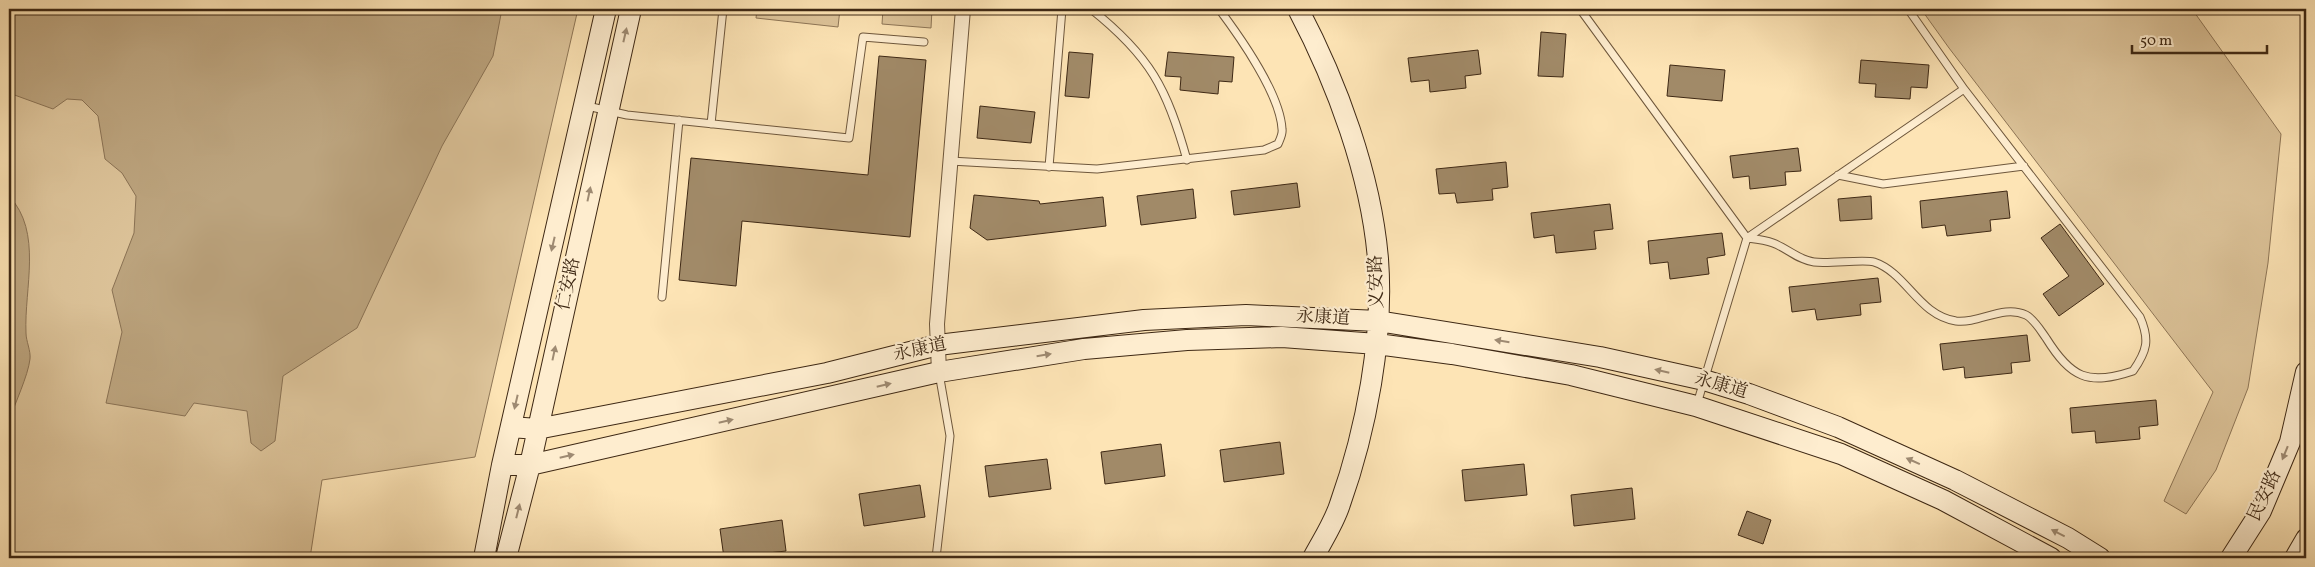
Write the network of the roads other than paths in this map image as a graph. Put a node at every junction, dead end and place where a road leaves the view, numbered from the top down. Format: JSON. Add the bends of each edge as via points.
{"nodes":[{"id":1,"x":606,"y":9,"type":"edge"},
{"id":2,"x":631,"y":9,"type":"edge"},
{"id":3,"x":723,"y":9,"type":"edge"},
{"id":4,"x":963,"y":9,"type":"edge"},
{"id":5,"x":1062,"y":9,"type":"edge"},
{"id":6,"x":1091,"y":9,"type":"edge"},
{"id":7,"x":1219,"y":9,"type":"edge"},
{"id":8,"x":1298,"y":9,"type":"edge"},
{"id":9,"x":1580,"y":9,"type":"edge"},
{"id":10,"x":1908,"y":9,"type":"edge"},
{"id":11,"x":924,"y":42,"type":"dead end"},
{"id":12,"x":1964,"y":89,"type":"junction"},
{"id":13,"x":584,"y":106,"type":"junction"},
{"id":14,"x":608,"y":111,"type":"junction"},
{"id":15,"x":679,"y":120,"type":"junction"},
{"id":16,"x":711,"y":124,"type":"junction"},
{"id":17,"x":1187,"y":160,"type":"junction"},
{"id":18,"x":950,"y":161,"type":"junction"},
{"id":19,"x":2024,"y":166,"type":"junction"},
{"id":20,"x":1049,"y":167,"type":"junction"},
{"id":21,"x":1838,"y":175,"type":"junction"},
{"id":22,"x":1747,"y":238,"type":"junction"},
{"id":23,"x":662,"y":297,"type":"dead end"},
{"id":24,"x":1378,"y":321,"type":"junction"},
{"id":25,"x":1377,"y":344,"type":"junction"},
{"id":26,"x":938,"y":345,"type":"junction"},
{"id":27,"x":939,"y":372,"type":"junction"},
{"id":28,"x":2306,"y":372,"type":"edge"},
{"id":29,"x":1704,"y":380,"type":"junction"},
{"id":30,"x":1696,"y":406,"type":"junction"},
{"id":31,"x":511,"y":427,"type":"junction"},
{"id":32,"x":537,"y":429,"type":"junction"},
{"id":33,"x":530,"y":464,"type":"junction"},
{"id":34,"x":502,"y":465,"type":"junction"},
{"id":35,"x":2306,"y":539,"type":"edge"},
{"id":36,"x":484,"y":558,"type":"edge"},
{"id":37,"x":506,"y":558,"type":"edge"},
{"id":38,"x":936,"y":558,"type":"edge"},
{"id":39,"x":1313,"y":558,"type":"edge"},
{"id":40,"x":2051,"y":558,"type":"edge"},
{"id":41,"x":2100,"y":558,"type":"edge"},
{"id":42,"x":2231,"y":558,"type":"edge"},
{"id":43,"x":2294,"y":558,"type":"edge"}],
"edges":[{"from":1,"to":13,"type":"street","name":"仁安路"},
{"from":14,"to":2,"type":"street","name":"仁安路","one_way":true},
{"from":3,"to":16,"type":"lane"},
{"from":4,"to":18,"type":"street"},
{"from":5,"to":20,"type":"lane"},
{"from":6,"to":17,"type":"lane","via":[[1121,33],[1145,60],[1175,116]]},
{"from":7,"to":17,"type":"lane","via":[[1262,76],[1281,118],[1283,132],[1278,144],[1264,150]]},
{"from":8,"to":24,"type":"street","name":"义安路","via":[[1324,58],[1348,126],[1370,205],[1378,260]]},
{"from":9,"to":22,"type":"lane"},
{"from":10,"to":12,"type":"lane"},
{"from":11,"to":16,"type":"lane","via":[[864,37],[849,138]]},
{"from":12,"to":19,"type":"lane"},
{"from":12,"to":21,"type":"lane"},
{"from":13,"to":14,"type":"lane"},
{"from":13,"to":31,"type":"street","name":"仁安路","one_way":true},
{"from":14,"to":15,"type":"lane"},
{"from":32,"to":14,"type":"street","name":"仁安路","one_way":true},
{"from":15,"to":16,"type":"lane"},
{"from":15,"to":23,"type":"lane"},
{"from":17,"to":20,"type":"lane","via":[[1097,169]]},
{"from":18,"to":20,"type":"lane"},
{"from":18,"to":26,"type":"street"},
{"from":19,"to":21,"type":"lane","via":[[1883,184]]},
{"from":19,"to":22,"type":"lane","via":[[2140,317],[2147,332],[2147,345],[2133,372],[2097,380],[2084,376],[2060,360],[2041,330],[2026,315],[2001,312],[1976,320],[1955,320],[1933,312],[1894,272],[1873,261],[1812,262],[1786,252],[1774,243]]},
{"from":21,"to":22,"type":"lane"},
{"from":22,"to":29,"type":"lane"},
{"from":24,"to":25,"type":"street","name":"义安路"},
{"from":24,"to":26,"type":"street","name":"永康道","via":[[1246,315],[1144,320]]},
{"from":29,"to":24,"type":"street","name":"永康道","one_way":true,"via":[[1600,357]]},
{"from":27,"to":25,"type":"street","name":"永康道","one_way":true,"via":[[1084,349],[1187,340],[1282,338]]},
{"from":25,"to":30,"type":"street","name":"永康道","via":[[1571,375]]},
{"from":25,"to":39,"type":"street","name":"义安路","via":[[1361,432],[1340,506]]},
{"from":26,"to":27,"type":"street"},
{"from":26,"to":32,"type":"street","name":"永康道","via":[[827,372]]},
{"from":33,"to":27,"type":"street","name":"永康道","one_way":true},
{"from":27,"to":38,"type":"lane","via":[[950,436]]},
{"from":28,"to":42,"type":"street","name":"民安路","one_way":true,"via":[[2290,442],[2261,511]]},
{"from":29,"to":30,"type":"lane"},
{"from":41,"to":29,"type":"street","name":"永康道","one_way":true,"via":[[1955,480],[1838,428]]},
{"from":30,"to":40,"type":"street","name":"永康道","via":[[1842,454],[1943,500]]},
{"from":31,"to":32,"type":"street","name":"永康道"},
{"from":31,"to":34,"type":"street","name":"仁安路"},
{"from":32,"to":33,"type":"street","name":"仁安路"},
{"from":33,"to":34,"type":"street","name":"永康道"},
{"from":37,"to":33,"type":"street","name":"仁安路","one_way":true},
{"from":34,"to":36,"type":"street","name":"仁安路"},
{"from":35,"to":43,"type":"street"}]}
